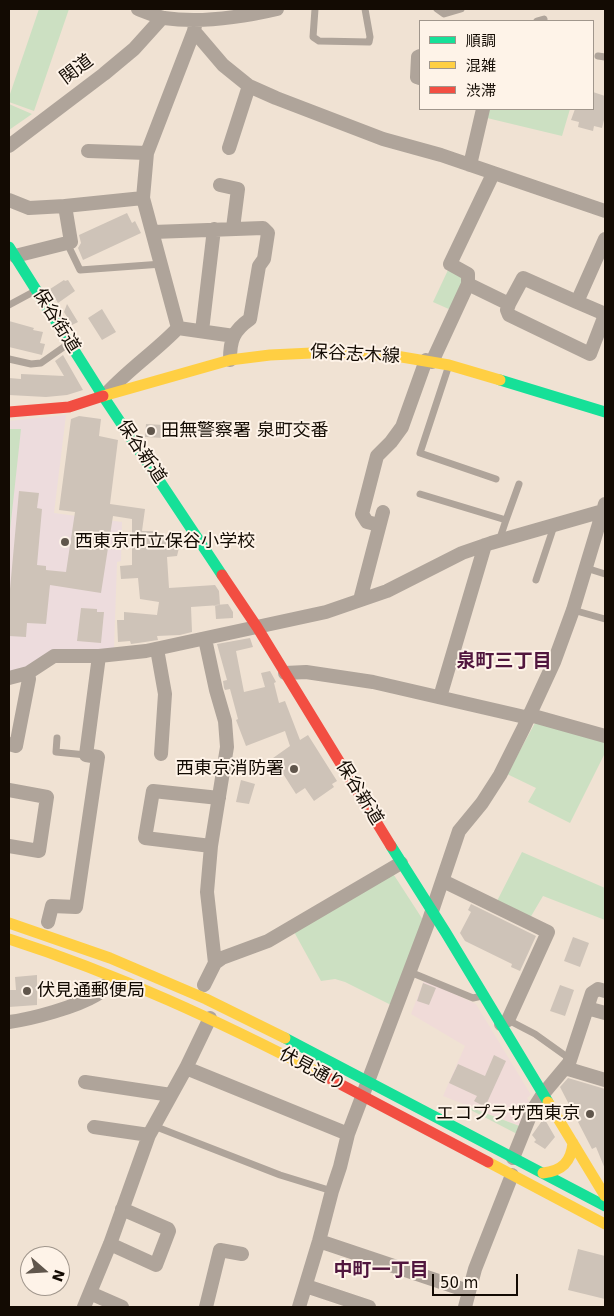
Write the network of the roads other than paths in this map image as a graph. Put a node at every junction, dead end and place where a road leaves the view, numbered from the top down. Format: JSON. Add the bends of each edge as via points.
{"nodes":[{"id":1,"x":277,"y":9,"type":"edge"},
{"id":2,"x":315,"y":9,"type":"edge"},
{"id":3,"x":365,"y":9,"type":"edge"},
{"id":4,"x":438,"y":9,"type":"edge"},
{"id":5,"x":461,"y":9,"type":"edge"},
{"id":6,"x":149,"y":12,"type":"edge"},
{"id":7,"x":195,"y":25,"type":"junction"},
{"id":8,"x":419,"y":56,"type":"edge"},
{"id":9,"x":419,"y":78,"type":"edge"},
{"id":10,"x":249,"y":86,"type":"junction"},
{"id":11,"x":484,"y":110,"type":"edge"},
{"id":12,"x":9,"y":146,"type":"edge"},
{"id":13,"x":230,"y":148,"type":"dead end"},
{"id":14,"x":88,"y":151,"type":"dead end"},
{"id":15,"x":147,"y":153,"type":"junction"},
{"id":16,"x":470,"y":165,"type":"junction"},
{"id":17,"x":493,"y":174,"type":"junction"},
{"id":18,"x":220,"y":185,"type":"dead end"},
{"id":19,"x":143,"y":198,"type":"junction"},
{"id":20,"x":9,"y":200,"type":"edge"},
{"id":21,"x":65,"y":206,"type":"junction"},
{"id":22,"x":605,"y":211,"type":"edge"},
{"id":23,"x":214,"y":228,"type":"junction"},
{"id":24,"x":233,"y":228,"type":"junction"},
{"id":25,"x":153,"y":232,"type":"junction"},
{"id":26,"x":605,"y":239,"type":"edge"},
{"id":27,"x":68,"y":243,"type":"junction"},
{"id":28,"x":12,"y":251,"type":"edge"},
{"id":29,"x":162,"y":264,"type":"junction"},
{"id":30,"x":468,"y":284,"type":"junction"},
{"id":31,"x":36,"y":290,"type":"junction"},
{"id":32,"x":577,"y":302,"type":"junction"},
{"id":33,"x":509,"y":304,"type":"junction"},
{"id":34,"x":9,"y":305,"type":"edge"},
{"id":35,"x":605,"y":314,"type":"edge"},
{"id":36,"x":178,"y":328,"type":"junction"},
{"id":37,"x":202,"y":331,"type":"junction"},
{"id":38,"x":234,"y":336,"type":"junction"},
{"id":39,"x":601,"y":341,"type":"edge"},
{"id":40,"x":70,"y":343,"type":"junction"},
{"id":41,"x":9,"y":358,"type":"edge"},
{"id":42,"x":230,"y":360,"type":"junction"},
{"id":43,"x":429,"y":361,"type":"junction"},
{"id":44,"x":449,"y":365,"type":"junction"},
{"id":45,"x":103,"y":396,"type":"junction"},
{"id":46,"x":9,"y":412,"type":"edge"},
{"id":47,"x":605,"y":412,"type":"edge"},
{"id":48,"x":496,"y":478,"type":"dead end"},
{"id":49,"x":519,"y":484,"type":"dead end"},
{"id":50,"x":420,"y":494,"type":"dead end"},
{"id":51,"x":604,"y":508,"type":"edge"},
{"id":52,"x":506,"y":520,"type":"junction"},
{"id":53,"x":554,"y":526,"type":"junction"},
{"id":54,"x":602,"y":527,"type":"edge"},
{"id":55,"x":499,"y":541,"type":"junction"},
{"id":56,"x":485,"y":545,"type":"junction"},
{"id":57,"x":586,"y":568,"type":"junction"},
{"id":58,"x":605,"y":574,"type":"edge"},
{"id":59,"x":536,"y":580,"type":"dead end"},
{"id":60,"x":360,"y":600,"type":"junction"},
{"id":61,"x":573,"y":610,"type":"junction"},
{"id":62,"x":605,"y":619,"type":"edge"},
{"id":63,"x":257,"y":627,"type":"junction"},
{"id":64,"x":205,"y":638,"type":"junction"},
{"id":65,"x":157,"y":649,"type":"junction"},
{"id":66,"x":99,"y":656,"type":"junction"},
{"id":67,"x":285,"y":673,"type":"junction"},
{"id":68,"x":28,"y":674,"type":"junction"},
{"id":69,"x":9,"y":678,"type":"edge"},
{"id":70,"x":440,"y":697,"type":"junction"},
{"id":71,"x":529,"y":716,"type":"junction"},
{"id":72,"x":605,"y":736,"type":"edge"},
{"id":73,"x":57,"y":738,"type":"dead end"},
{"id":74,"x":9,"y":744,"type":"edge"},
{"id":75,"x":161,"y":754,"type":"dead end"},
{"id":76,"x":86,"y":755,"type":"junction"},
{"id":77,"x":9,"y":790,"type":"edge"},
{"id":78,"x":219,"y":798,"type":"junction"},
{"id":79,"x":9,"y":846,"type":"edge"},
{"id":80,"x":211,"y":846,"type":"junction"},
{"id":81,"x":401,"y":862,"type":"junction"},
{"id":82,"x":443,"y":881,"type":"junction"},
{"id":83,"x":433,"y":911,"type":"junction"},
{"id":84,"x":9,"y":922,"type":"edge"},
{"id":85,"x":48,"y":923,"type":"dead end"},
{"id":86,"x":9,"y":939,"type":"edge"},
{"id":87,"x":30,"y":945,"type":"junction"},
{"id":88,"x":45,"y":964,"type":"dead end"},
{"id":89,"x":215,"y":964,"type":"junction"},
{"id":90,"x":162,"y":968,"type":"dead end"},
{"id":91,"x":410,"y":972,"type":"junction"},
{"id":92,"x":90,"y":981,"type":"dead end"},
{"id":93,"x":195,"y":982,"type":"junction"},
{"id":94,"x":104,"y":986,"type":"junction"},
{"id":95,"x":136,"y":986,"type":"junction"},
{"id":96,"x":605,"y":991,"type":"edge"},
{"id":97,"x":484,"y":995,"type":"junction"},
{"id":98,"x":587,"y":1008,"type":"junction"},
{"id":99,"x":605,"y":1013,"type":"edge"},
{"id":100,"x":210,"y":1018,"type":"junction"},
{"id":101,"x":245,"y":1019,"type":"junction"},
{"id":102,"x":9,"y":1022,"type":"edge"},
{"id":103,"x":505,"y":1022,"type":"junction"},
{"id":104,"x":568,"y":1063,"type":"junction"},
{"id":105,"x":186,"y":1068,"type":"junction"},
{"id":106,"x":605,"y":1080,"type":"edge"},
{"id":107,"x":84,"y":1082,"type":"dead end"},
{"id":108,"x":367,"y":1082,"type":"junction"},
{"id":109,"x":543,"y":1094,"type":"junction"},
{"id":110,"x":171,"y":1095,"type":"junction"},
{"id":111,"x":361,"y":1096,"type":"junction"},
{"id":112,"x":94,"y":1127,"type":"dead end"},
{"id":113,"x":151,"y":1130,"type":"junction"},
{"id":114,"x":348,"y":1134,"type":"junction"},
{"id":115,"x":573,"y":1143,"type":"junction"},
{"id":116,"x":513,"y":1158,"type":"junction"},
{"id":117,"x":543,"y":1173,"type":"junction"},
{"id":118,"x":512,"y":1176,"type":"junction"},
{"id":119,"x":332,"y":1191,"type":"junction"},
{"id":120,"x":605,"y":1196,"type":"edge"},
{"id":121,"x":605,"y":1206,"type":"edge"},
{"id":122,"x":122,"y":1209,"type":"junction"},
{"id":123,"x":605,"y":1224,"type":"edge"},
{"id":124,"x":319,"y":1241,"type":"junction"},
{"id":125,"x":110,"y":1244,"type":"junction"},
{"id":126,"x":242,"y":1254,"type":"dead end"},
{"id":127,"x":306,"y":1286,"type":"junction"},
{"id":128,"x":468,"y":1291,"type":"junction"},
{"id":129,"x":90,"y":1293,"type":"junction"},
{"id":130,"x":84,"y":1307,"type":"edge"},
{"id":131,"x":122,"y":1307,"type":"edge"},
{"id":132,"x":206,"y":1307,"type":"edge"},
{"id":133,"x":299,"y":1307,"type":"edge"},
{"id":134,"x":369,"y":1307,"type":"edge"},
{"id":135,"x":465,"y":1307,"type":"edge"}],
"edges":[{"from":1,"to":7,"type":"street"},
{"from":2,"to":3,"type":"lane","via":[[313,38],[319,41],[369,42]]},
{"from":4,"to":5,"type":"lane","via":[[444,14]]},
{"from":6,"to":7,"type":"street"},
{"from":6,"to":12,"type":"street","name":"関道","via":[[134,49]]},
{"from":7,"to":10,"type":"street","via":[[223,65]]},
{"from":7,"to":15,"type":"street"},
{"from":8,"to":9,"type":"street"},
{"from":10,"to":13,"type":"street"},
{"from":10,"to":16,"type":"street","via":[[383,139]]},
{"from":11,"to":16,"type":"street"},
{"from":14,"to":15,"type":"street"},
{"from":15,"to":19,"type":"street"},
{"from":16,"to":17,"type":"street"},
{"from":17,"to":22,"type":"street"},
{"from":17,"to":30,"type":"street","via":[[450,264],[468,274]]},
{"from":18,"to":24,"type":"street","via":[[238,189]]},
{"from":19,"to":21,"type":"street"},
{"from":19,"to":25,"type":"street"},
{"from":20,"to":21,"type":"street","via":[[29,208]]},
{"from":21,"to":27,"type":"street","via":[[71,242]]},
{"from":23,"to":24,"type":"street"},
{"from":23,"to":25,"type":"street"},
{"from":23,"to":37,"type":"street"},
{"from":24,"to":38,"type":"street","via":[[263,228],[268,233],[250,319],[238,327]]},
{"from":25,"to":29,"type":"street"},
{"from":26,"to":32,"type":"street"},
{"from":27,"to":28,"type":"street"},
{"from":27,"to":29,"type":"lane","via":[[80,270]]},
{"from":28,"to":31,"type":"main road","name":"保谷街道"},
{"from":29,"to":36,"type":"street"},
{"from":30,"to":33,"type":"street"},
{"from":30,"to":43,"type":"street"},
{"from":31,"to":34,"type":"lane"},
{"from":31,"to":40,"type":"main road","name":"保谷街道"},
{"from":32,"to":33,"type":"street","via":[[523,278]]},
{"from":32,"to":35,"type":"street"},
{"from":33,"to":39,"type":"street","via":[[507,310],[510,315],[590,354]]},
{"from":35,"to":39,"type":"street"},
{"from":36,"to":37,"type":"street"},
{"from":36,"to":45,"type":"street"},
{"from":37,"to":38,"type":"street"},
{"from":38,"to":42,"type":"street"},
{"from":40,"to":41,"type":"lane","via":[[41,363],[31,364]]},
{"from":40,"to":45,"type":"main road","name":"保谷街道"},
{"from":42,"to":43,"type":"main road","name":"保谷志木線","via":[[333,352]]},
{"from":42,"to":45,"type":"main road","name":"保谷志木線"},
{"from":43,"to":44,"type":"main road","name":"保谷志木線"},
{"from":43,"to":60,"type":"street","via":[[402,427],[377,456],[372,472],[362,514],[367,522],[381,519]]},
{"from":44,"to":47,"type":"main road","name":"保谷志木線"},
{"from":44,"to":48,"type":"lane","via":[[420,453]]},
{"from":45,"to":46,"type":"main road","name":"保谷志木線","via":[[69,407]]},
{"from":45,"to":63,"type":"main road","name":"保谷新道"},
{"from":49,"to":52,"type":"lane"},
{"from":50,"to":52,"type":"lane"},
{"from":51,"to":53,"type":"street"},
{"from":51,"to":54,"type":"street"},
{"from":52,"to":55,"type":"lane"},
{"from":53,"to":55,"type":"street"},
{"from":53,"to":59,"type":"lane"},
{"from":54,"to":57,"type":"street"},
{"from":55,"to":56,"type":"street"},
{"from":56,"to":60,"type":"street","via":[[462,553],[387,591]]},
{"from":56,"to":70,"type":"street"},
{"from":57,"to":58,"type":"lane"},
{"from":57,"to":61,"type":"street"},
{"from":60,"to":63,"type":"street","via":[[326,612]]},
{"from":61,"to":62,"type":"lane"},
{"from":61,"to":71,"type":"street"},
{"from":63,"to":64,"type":"street"},
{"from":63,"to":67,"type":"main road","name":"保谷新道"},
{"from":64,"to":65,"type":"street"},
{"from":64,"to":78,"type":"street","via":[[225,721],[226,747]]},
{"from":65,"to":66,"type":"street"},
{"from":65,"to":75,"type":"street","via":[[165,694]]},
{"from":66,"to":68,"type":"street","via":[[54,656]]},
{"from":66,"to":76,"type":"street"},
{"from":67,"to":70,"type":"street","via":[[306,672]]},
{"from":67,"to":81,"type":"main road","name":"保谷新道"},
{"from":68,"to":69,"type":"street"},
{"from":68,"to":74,"type":"street","via":[[16,746]]},
{"from":70,"to":71,"type":"street"},
{"from":71,"to":72,"type":"street"},
{"from":71,"to":82,"type":"street","via":[[500,775],[459,831]]},
{"from":73,"to":76,"type":"lane","via":[[56,752]]},
{"from":76,"to":85,"type":"street","via":[[98,757],[76,907],[52,906]]},
{"from":77,"to":79,"type":"street","via":[[47,798],[39,851]]},
{"from":78,"to":80,"type":"street"},
{"from":78,"to":80,"type":"street","via":[[153,791],[145,838]]},
{"from":80,"to":89,"type":"street","via":[[207,892]]},
{"from":81,"to":83,"type":"main road","name":"保谷新道"},
{"from":81,"to":89,"type":"street","via":[[268,940],[222,958]]},
{"from":82,"to":83,"type":"street"},
{"from":82,"to":103,"type":"street","via":[[548,932]]},
{"from":83,"to":91,"type":"street"},
{"from":83,"to":97,"type":"main road","name":"保谷新道"},
{"from":84,"to":101,"type":"main road","name":"伏見通り","via":[[110,958]]},
{"from":86,"to":87,"type":"main road","name":"伏見通り"},
{"from":87,"to":88,"type":"main road","via":[[33,957]]},
{"from":87,"to":95,"type":"main road","name":"伏見通り"},
{"from":89,"to":93,"type":"street"},
{"from":90,"to":93,"type":"main road"},
{"from":91,"to":97,"type":"lane","via":[[473,998]]},
{"from":91,"to":108,"type":"street"},
{"from":92,"to":94,"type":"main road"},
{"from":93,"to":101,"type":"main road","via":[[244,1006]]},
{"from":94,"to":95,"type":"main road","via":[[122,992]]},
{"from":94,"to":102,"type":"street","via":[[99,994],[78,1003]]},
{"from":95,"to":100,"type":"main road","name":"伏見通り"},
{"from":96,"to":98,"type":"street","via":[[598,989],[592,993]]},
{"from":97,"to":103,"type":"main road","name":"保谷新道"},
{"from":98,"to":99,"type":"street"},
{"from":98,"to":104,"type":"street"},
{"from":100,"to":105,"type":"street"},
{"from":100,"to":111,"type":"main road","name":"伏見通り"},
{"from":101,"to":108,"type":"main road","name":"伏見通り"},
{"from":103,"to":104,"type":"lane","via":[[535,1034]]},
{"from":103,"to":109,"type":"main road","name":"保谷新道"},
{"from":104,"to":106,"type":"street"},
{"from":104,"to":109,"type":"street"},
{"from":105,"to":110,"type":"street"},
{"from":105,"to":114,"type":"street"},
{"from":107,"to":110,"type":"street"},
{"from":108,"to":111,"type":"street"},
{"from":108,"to":116,"type":"main road","name":"伏見通り"},
{"from":109,"to":115,"type":"main road","name":"保谷新道"},
{"from":109,"to":116,"type":"street","via":[[532,1111]]},
{"from":110,"to":113,"type":"street"},
{"from":111,"to":114,"type":"street"},
{"from":111,"to":118,"type":"main road","name":"伏見通り"},
{"from":112,"to":113,"type":"street"},
{"from":113,"to":119,"type":"lane"},
{"from":113,"to":122,"type":"street"},
{"from":114,"to":119,"type":"street"},
{"from":115,"to":117,"type":"main road","via":[[568,1162],[555,1171]]},
{"from":115,"to":120,"type":"main road","name":"保谷新道"},
{"from":116,"to":117,"type":"main road","name":"伏見通り"},
{"from":117,"to":121,"type":"main road","name":"伏見通り"},
{"from":118,"to":123,"type":"main road","name":"伏見通り"},
{"from":118,"to":128,"type":"street"},
{"from":119,"to":124,"type":"street"},
{"from":122,"to":125,"type":"street"},
{"from":122,"to":125,"type":"street","via":[[169,1231],[156,1265]]},
{"from":124,"to":127,"type":"street"},
{"from":124,"to":128,"type":"street"},
{"from":125,"to":129,"type":"street"},
{"from":126,"to":132,"type":"street","via":[[220,1250]]},
{"from":127,"to":133,"type":"street"},
{"from":127,"to":134,"type":"street"},
{"from":128,"to":135,"type":"street"},
{"from":129,"to":130,"type":"street"},
{"from":129,"to":131,"type":"street"}]}
